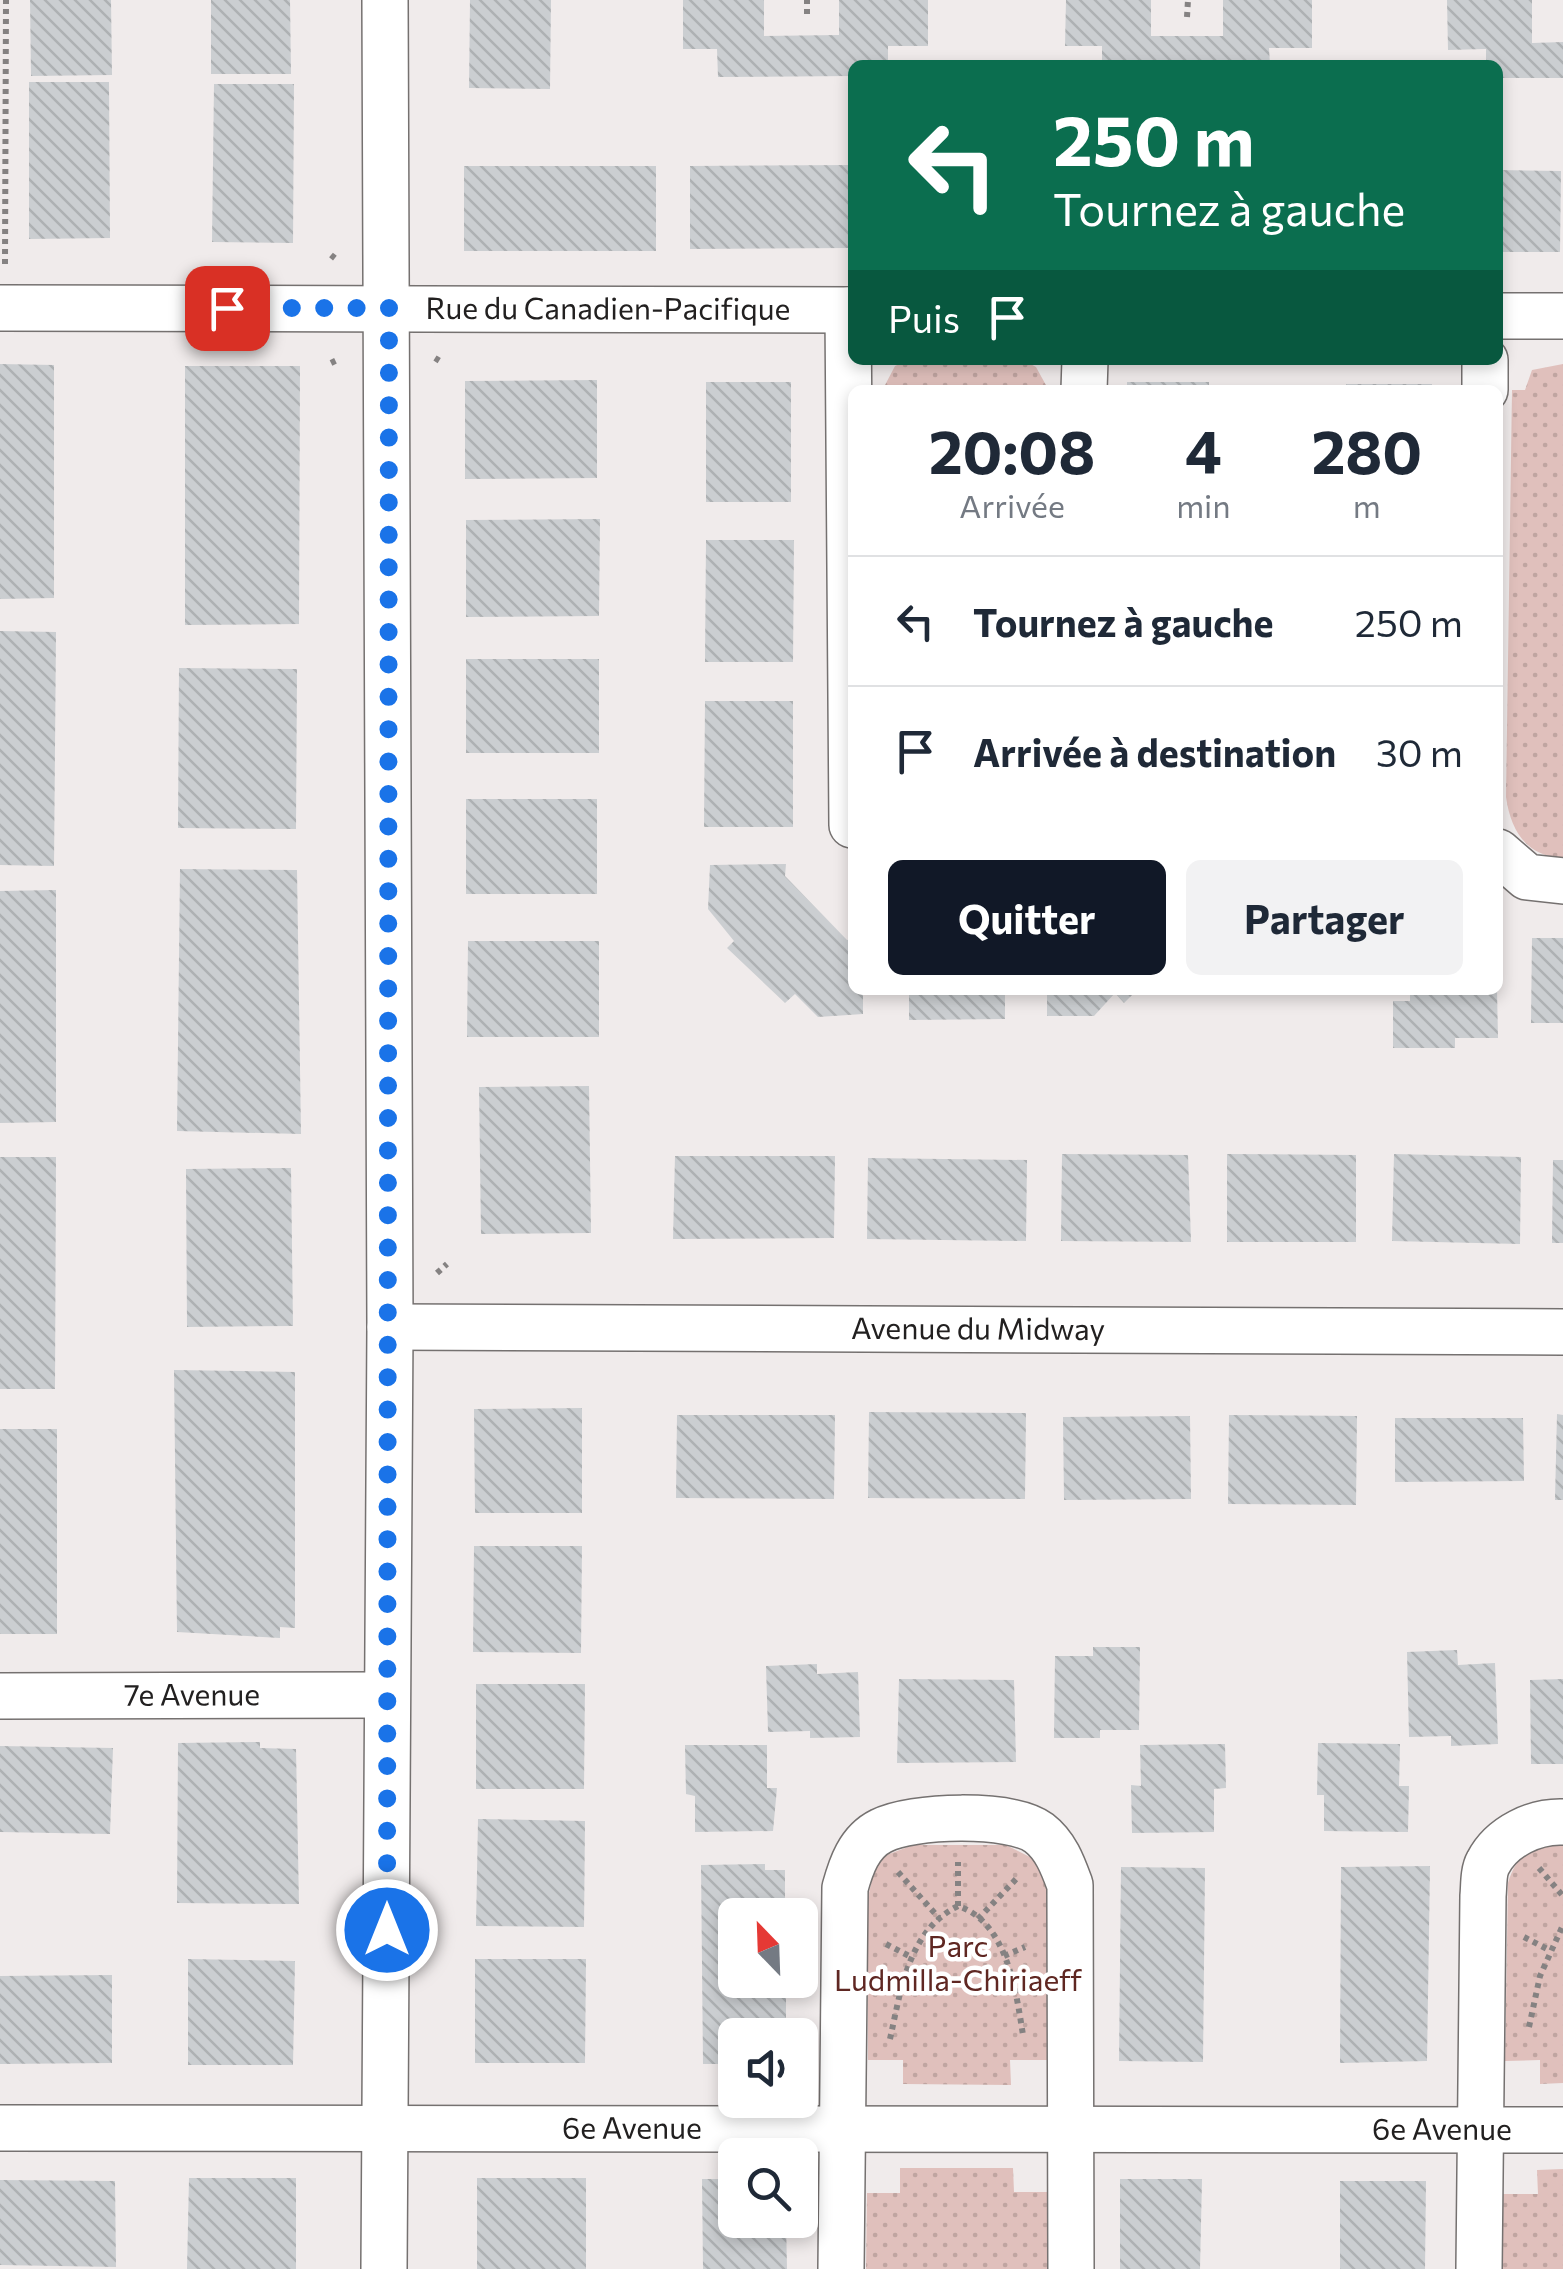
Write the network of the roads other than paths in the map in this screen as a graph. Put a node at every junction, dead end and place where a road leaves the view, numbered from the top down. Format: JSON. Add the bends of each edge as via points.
{"nodes":[{"id":1,"x":385,"y":0,"type":"edge"},
{"id":2,"x":2,"y":287,"type":"edge"},
{"id":3,"x":389,"y":308,"type":"junction"},
{"id":4,"x":848,"y":310,"type":"edge"},
{"id":5,"x":1503,"y":316,"type":"edge"},
{"id":6,"x":1563,"y":316,"type":"edge"},
{"id":7,"x":1503,"y":856,"type":"edge"},
{"id":8,"x":1563,"y":881,"type":"edge"},
{"id":9,"x":390,"y":1328,"type":"junction"},
{"id":10,"x":1563,"y":1332,"type":"edge"},
{"id":11,"x":388,"y":1695,"type":"junction"},
{"id":12,"x":0,"y":1696,"type":"edge"},
{"id":13,"x":1563,"y":1822,"type":"edge"},
{"id":14,"x":386,"y":2127,"type":"junction"},
{"id":15,"x":841,"y":2127,"type":"junction"},
{"id":16,"x":0,"y":2128,"type":"edge"},
{"id":17,"x":1481,"y":2130,"type":"junction"},
{"id":18,"x":1563,"y":2130,"type":"edge"},
{"id":19,"x":1074,"y":2131,"type":"junction"},
{"id":20,"x":384,"y":2269,"type":"edge"},
{"id":21,"x":841,"y":2269,"type":"edge"},
{"id":22,"x":1071,"y":2269,"type":"edge"},
{"id":23,"x":1479,"y":2269,"type":"edge"}],
"edges":[{"from":1,"to":3,"type":"street"},
{"from":2,"to":3,"type":"street","name":"Rue du Canadien-Pacifique"},
{"from":3,"to":4,"type":"street","name":"Rue du Canadien-Pacifique"},
{"from":3,"to":9,"type":"street"},
{"from":5,"to":6,"type":"street"},
{"from":7,"to":8,"type":"street","via":[[1528,878]]},
{"from":9,"to":10,"type":"street","name":"Avenue du Midway"},
{"from":9,"to":11,"type":"street"},
{"from":11,"to":12,"type":"street","name":"7e Avenue"},
{"from":11,"to":14,"type":"street"},
{"from":13,"to":17,"type":"street","via":[[1539,1822],[1513,1836],[1487,1864]]},
{"from":14,"to":15,"type":"street","name":"6e Avenue"},
{"from":14,"to":16,"type":"street","name":"6e Avenue"},
{"from":14,"to":20,"type":"street"},
{"from":15,"to":19,"type":"street","name":"6e Avenue"},
{"from":15,"to":19,"type":"street","via":[[845,1888],[854,1858],[878,1832],[910,1820],[1010,1820],[1038,1832],[1060,1856],[1070,1885]]},
{"from":15,"to":21,"type":"street"},
{"from":17,"to":18,"type":"street","name":"6e Avenue"},
{"from":17,"to":19,"type":"street","name":"6e Avenue"},
{"from":17,"to":23,"type":"street"},
{"from":19,"to":22,"type":"street"}]}
